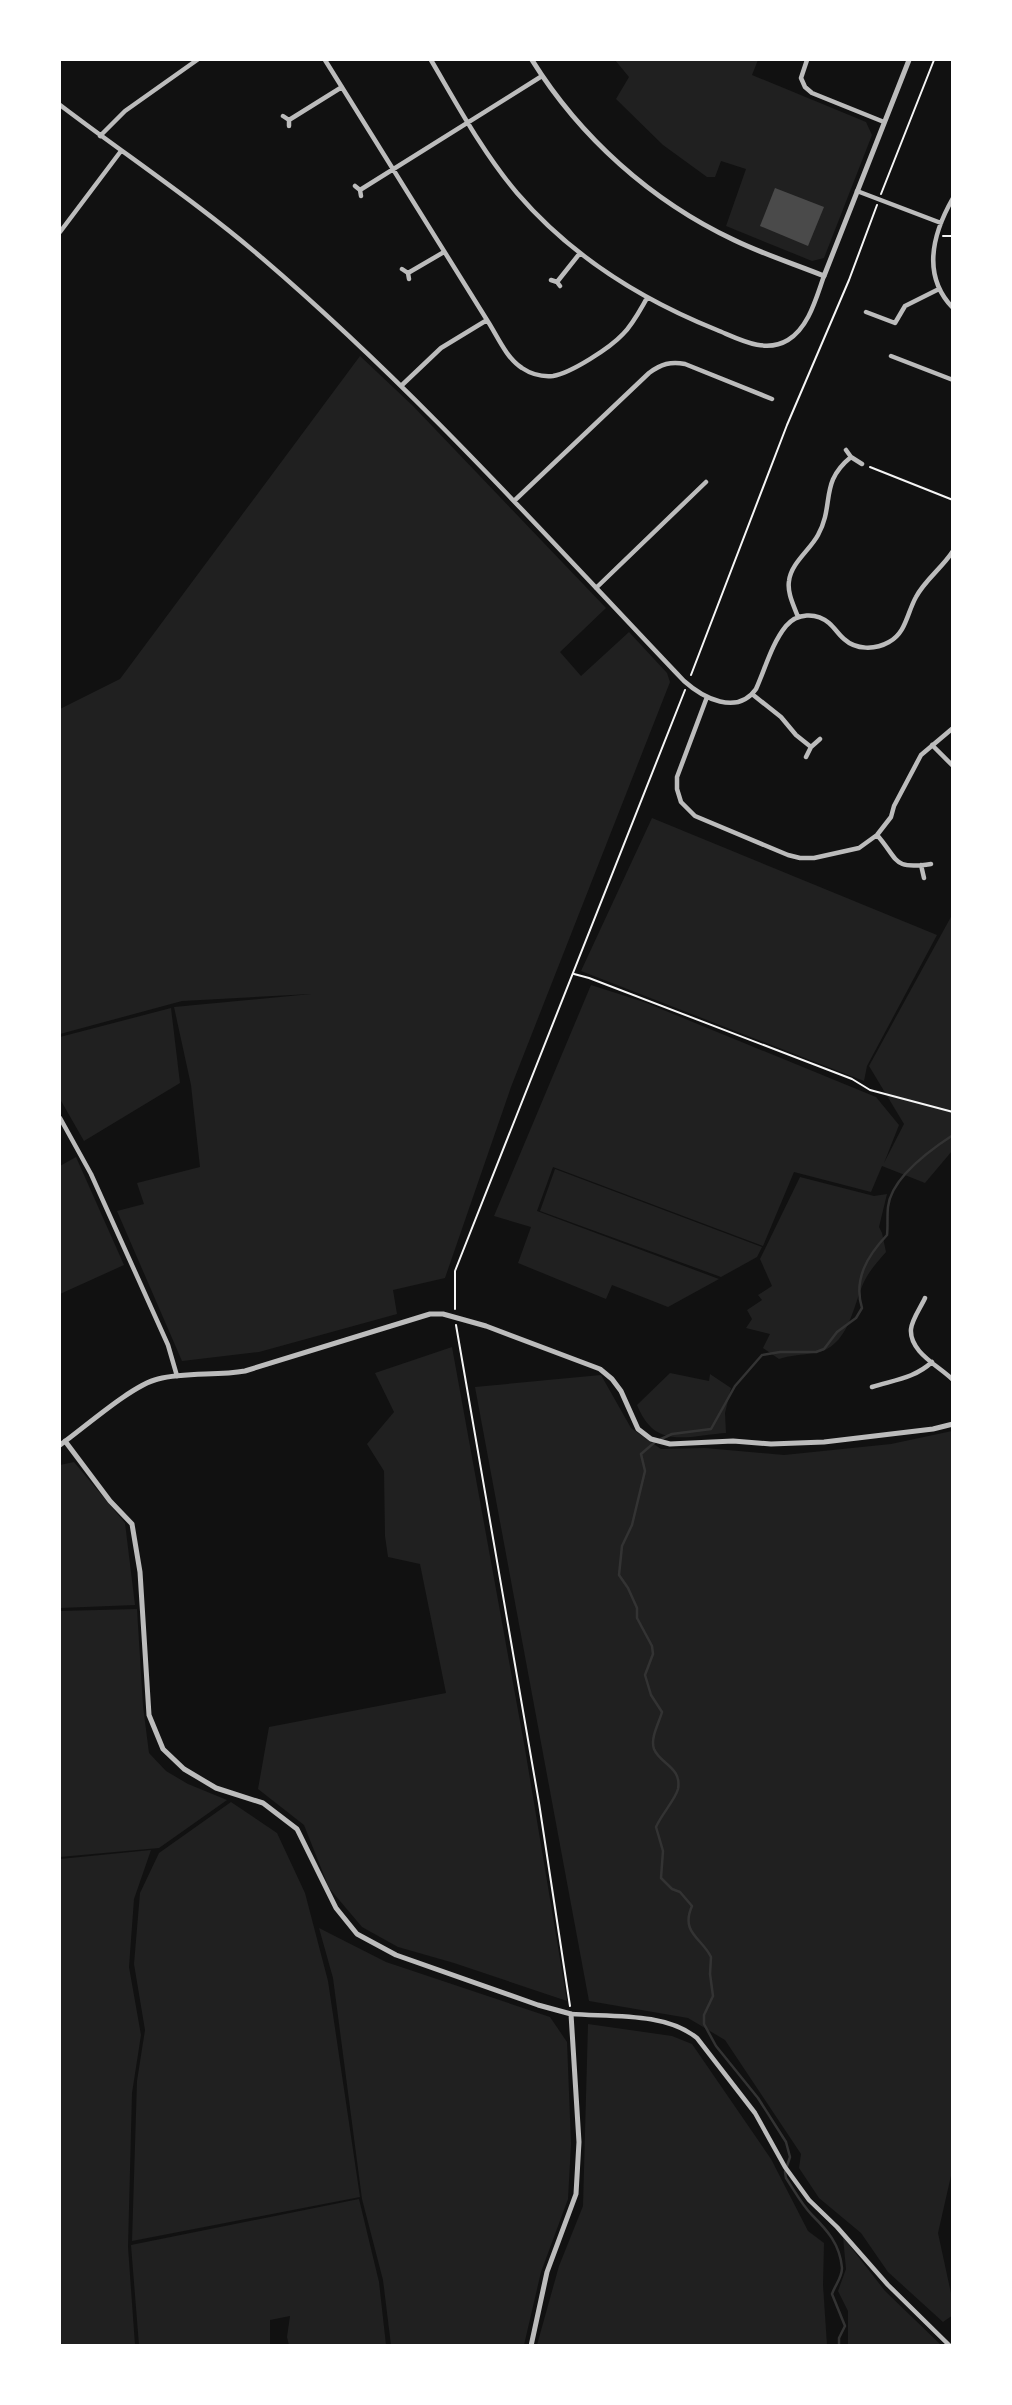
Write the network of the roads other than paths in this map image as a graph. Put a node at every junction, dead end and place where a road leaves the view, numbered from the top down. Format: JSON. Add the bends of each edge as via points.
{"nodes":[{"id":1,"x":197,"y":60,"type":"edge"},
{"id":2,"x":325,"y":60,"type":"edge"},
{"id":3,"x":431,"y":60,"type":"edge"},
{"id":4,"x":532,"y":60,"type":"edge"},
{"id":5,"x":807,"y":60,"type":"edge"},
{"id":6,"x":909,"y":60,"type":"edge"},
{"id":7,"x":542,"y":76,"type":"junction"},
{"id":8,"x":342,"y":87,"type":"junction"},
{"id":9,"x":60,"y":105,"type":"edge"},
{"id":10,"x":284,"y":116,"type":"dead end"},
{"id":11,"x":467,"y":122,"type":"junction"},
{"id":12,"x":884,"y":122,"type":"junction"},
{"id":13,"x":100,"y":136,"type":"junction"},
{"id":14,"x":121,"y":151,"type":"junction"},
{"id":15,"x":393,"y":169,"type":"junction"},
{"id":16,"x":359,"y":191,"type":"dead end"},
{"id":17,"x":857,"y":191,"type":"junction"},
{"id":18,"x":953,"y":198,"type":"edge"},
{"id":19,"x":941,"y":223,"type":"junction"},
{"id":20,"x":60,"y":232,"type":"edge"},
{"id":21,"x":444,"y":252,"type":"junction"},
{"id":22,"x":580,"y":253,"type":"junction"},
{"id":23,"x":402,"y":269,"type":"dead end"},
{"id":24,"x":824,"y":276,"type":"junction"},
{"id":25,"x":556,"y":283,"type":"dead end"},
{"id":26,"x":939,"y":289,"type":"junction"},
{"id":27,"x":648,"y":298,"type":"junction"},
{"id":28,"x":953,"y":308,"type":"edge"},
{"id":29,"x":866,"y":312,"type":"dead end"},
{"id":30,"x":486,"y":320,"type":"junction"},
{"id":31,"x":891,"y":356,"type":"dead end"},
{"id":32,"x":953,"y":380,"type":"edge"},
{"id":33,"x":401,"y":386,"type":"junction"},
{"id":34,"x":772,"y":399,"type":"dead end"},
{"id":35,"x":846,"y":450,"type":"dead end"},
{"id":36,"x":851,"y":457,"type":"junction"},
{"id":37,"x":862,"y":464,"type":"road end"},
{"id":38,"x":706,"y":482,"type":"dead end"},
{"id":39,"x":514,"y":501,"type":"junction"},
{"id":40,"x":953,"y":551,"type":"edge"},
{"id":41,"x":595,"y":588,"type":"junction"},
{"id":42,"x":798,"y":618,"type":"junction"},
{"id":43,"x":752,"y":694,"type":"junction"},
{"id":44,"x":707,"y":697,"type":"junction"},
{"id":45,"x":953,"y":728,"type":"edge"},
{"id":46,"x":820,"y":739,"type":"dead end"},
{"id":47,"x":932,"y":745,"type":"junction"},
{"id":48,"x":811,"y":747,"type":"junction"},
{"id":49,"x":806,"y":757,"type":"dead end"},
{"id":50,"x":953,"y":766,"type":"edge"},
{"id":51,"x":877,"y":835,"type":"junction"},
{"id":52,"x":930,"y":864,"type":"dead end"},
{"id":53,"x":921,"y":865,"type":"junction"},
{"id":54,"x":924,"y":878,"type":"dead end"},
{"id":55,"x":60,"y":1118,"type":"edge"},
{"id":56,"x":925,"y":1298,"type":"dead end"},
{"id":57,"x":932,"y":1362,"type":"junction"},
{"id":58,"x":177,"y":1376,"type":"junction"},
{"id":59,"x":953,"y":1380,"type":"edge"},
{"id":60,"x":872,"y":1387,"type":"dead end"},
{"id":61,"x":953,"y":1424,"type":"edge"},
{"id":62,"x":62,"y":1443,"type":"edge"},
{"id":63,"x":571,"y":2014,"type":"junction"},
{"id":64,"x":531,"y":2346,"type":"edge"},
{"id":65,"x":950,"y":2346,"type":"edge"}],
"edges":[{"from":1,"to":13,"type":"street","via":[[125,111]]},
{"from":2,"to":8,"type":"street"},
{"from":3,"to":11,"type":"street"},
{"from":4,"to":7,"type":"street"},
{"from":5,"to":12,"type":"street","via":[[801,78],[808,90]]},
{"from":6,"to":12,"type":"street"},
{"from":7,"to":11,"type":"street"},
{"from":7,"to":24,"type":"street","via":[[595,141],[667,201],[733,240]]},
{"from":8,"to":10,"type":"street","via":[[289,123]]},
{"from":8,"to":15,"type":"street"},
{"from":9,"to":13,"type":"street"},
{"from":11,"to":15,"type":"street"},
{"from":11,"to":22,"type":"street","via":[[519,195]]},
{"from":12,"to":17,"type":"street"},
{"from":13,"to":14,"type":"street"},
{"from":14,"to":20,"type":"street"},
{"from":14,"to":33,"type":"street","via":[[249,247]]},
{"from":15,"to":16,"type":"street"},
{"from":15,"to":21,"type":"street"},
{"from":17,"to":19,"type":"street"},
{"from":17,"to":24,"type":"street"},
{"from":18,"to":19,"type":"street"},
{"from":19,"to":26,"type":"street","via":[[932,260]]},
{"from":21,"to":23,"type":"street","via":[[408,276]]},
{"from":21,"to":30,"type":"street"},
{"from":22,"to":25,"type":"street"},
{"from":22,"to":27,"type":"street"},
{"from":24,"to":27,"type":"street","via":[[801,328],[788,340],[768,346],[686,318]]},
{"from":26,"to":28,"type":"street"},
{"from":26,"to":29,"type":"street","via":[[905,306],[895,323]]},
{"from":27,"to":30,"type":"street","via":[[615,341],[554,376],[535,374],[516,363]]},
{"from":30,"to":33,"type":"street","via":[[441,348]]},
{"from":31,"to":32,"type":"street"},
{"from":33,"to":39,"type":"street"},
{"from":34,"to":39,"type":"street","via":[[693,366],[661,365]]},
{"from":35,"to":36,"type":"street"},
{"from":36,"to":37,"type":"street"},
{"from":36,"to":42,"type":"street","via":[[834,474],[822,527],[790,574],[789,594]]},
{"from":38,"to":41,"type":"street"},
{"from":39,"to":41,"type":"street"},
{"from":40,"to":42,"type":"street","via":[[919,591],[901,631],[887,644],[862,648],[822,619]]},
{"from":41,"to":44,"type":"street","via":[[687,684]]},
{"from":42,"to":43,"type":"street","via":[[782,632]]},
{"from":43,"to":44,"type":"street","via":[[733,703]]},
{"from":43,"to":48,"type":"street"},
{"from":44,"to":51,"type":"street","via":[[677,782],[688,812],[800,858],[849,851]]},
{"from":45,"to":47,"type":"street"},
{"from":46,"to":48,"type":"street"},
{"from":47,"to":50,"type":"street"},
{"from":47,"to":51,"type":"street","via":[[919,759],[891,817]]},
{"from":48,"to":49,"type":"street"},
{"from":51,"to":53,"type":"street","via":[[900,864]]},
{"from":52,"to":53,"type":"street"},
{"from":53,"to":54,"type":"street"},
{"from":55,"to":58,"type":"street","via":[[102,1198],[168,1345]]},
{"from":56,"to":57,"type":"street","via":[[911,1328],[919,1350]]},
{"from":57,"to":59,"type":"street"},
{"from":57,"to":60,"type":"street","via":[[921,1373]]},
{"from":58,"to":61,"type":"street","via":[[244,1371],[430,1314],[486,1326],[600,1369],[621,1391],[638,1429],[651,1439],[670,1444],[824,1442]]},
{"from":58,"to":62,"type":"street","via":[[137,1389]]},
{"from":62,"to":63,"type":"street","via":[[132,1524],[140,1572],[149,1715],[163,1749],[184,1769],[216,1787],[262,1803],[297,1829],[336,1908],[357,1934],[396,1955]]},
{"from":63,"to":64,"type":"street","via":[[579,2142],[576,2194],[547,2272]]},
{"from":63,"to":65,"type":"street","via":[[686,2028],[755,2113],[809,2200]]}]}
